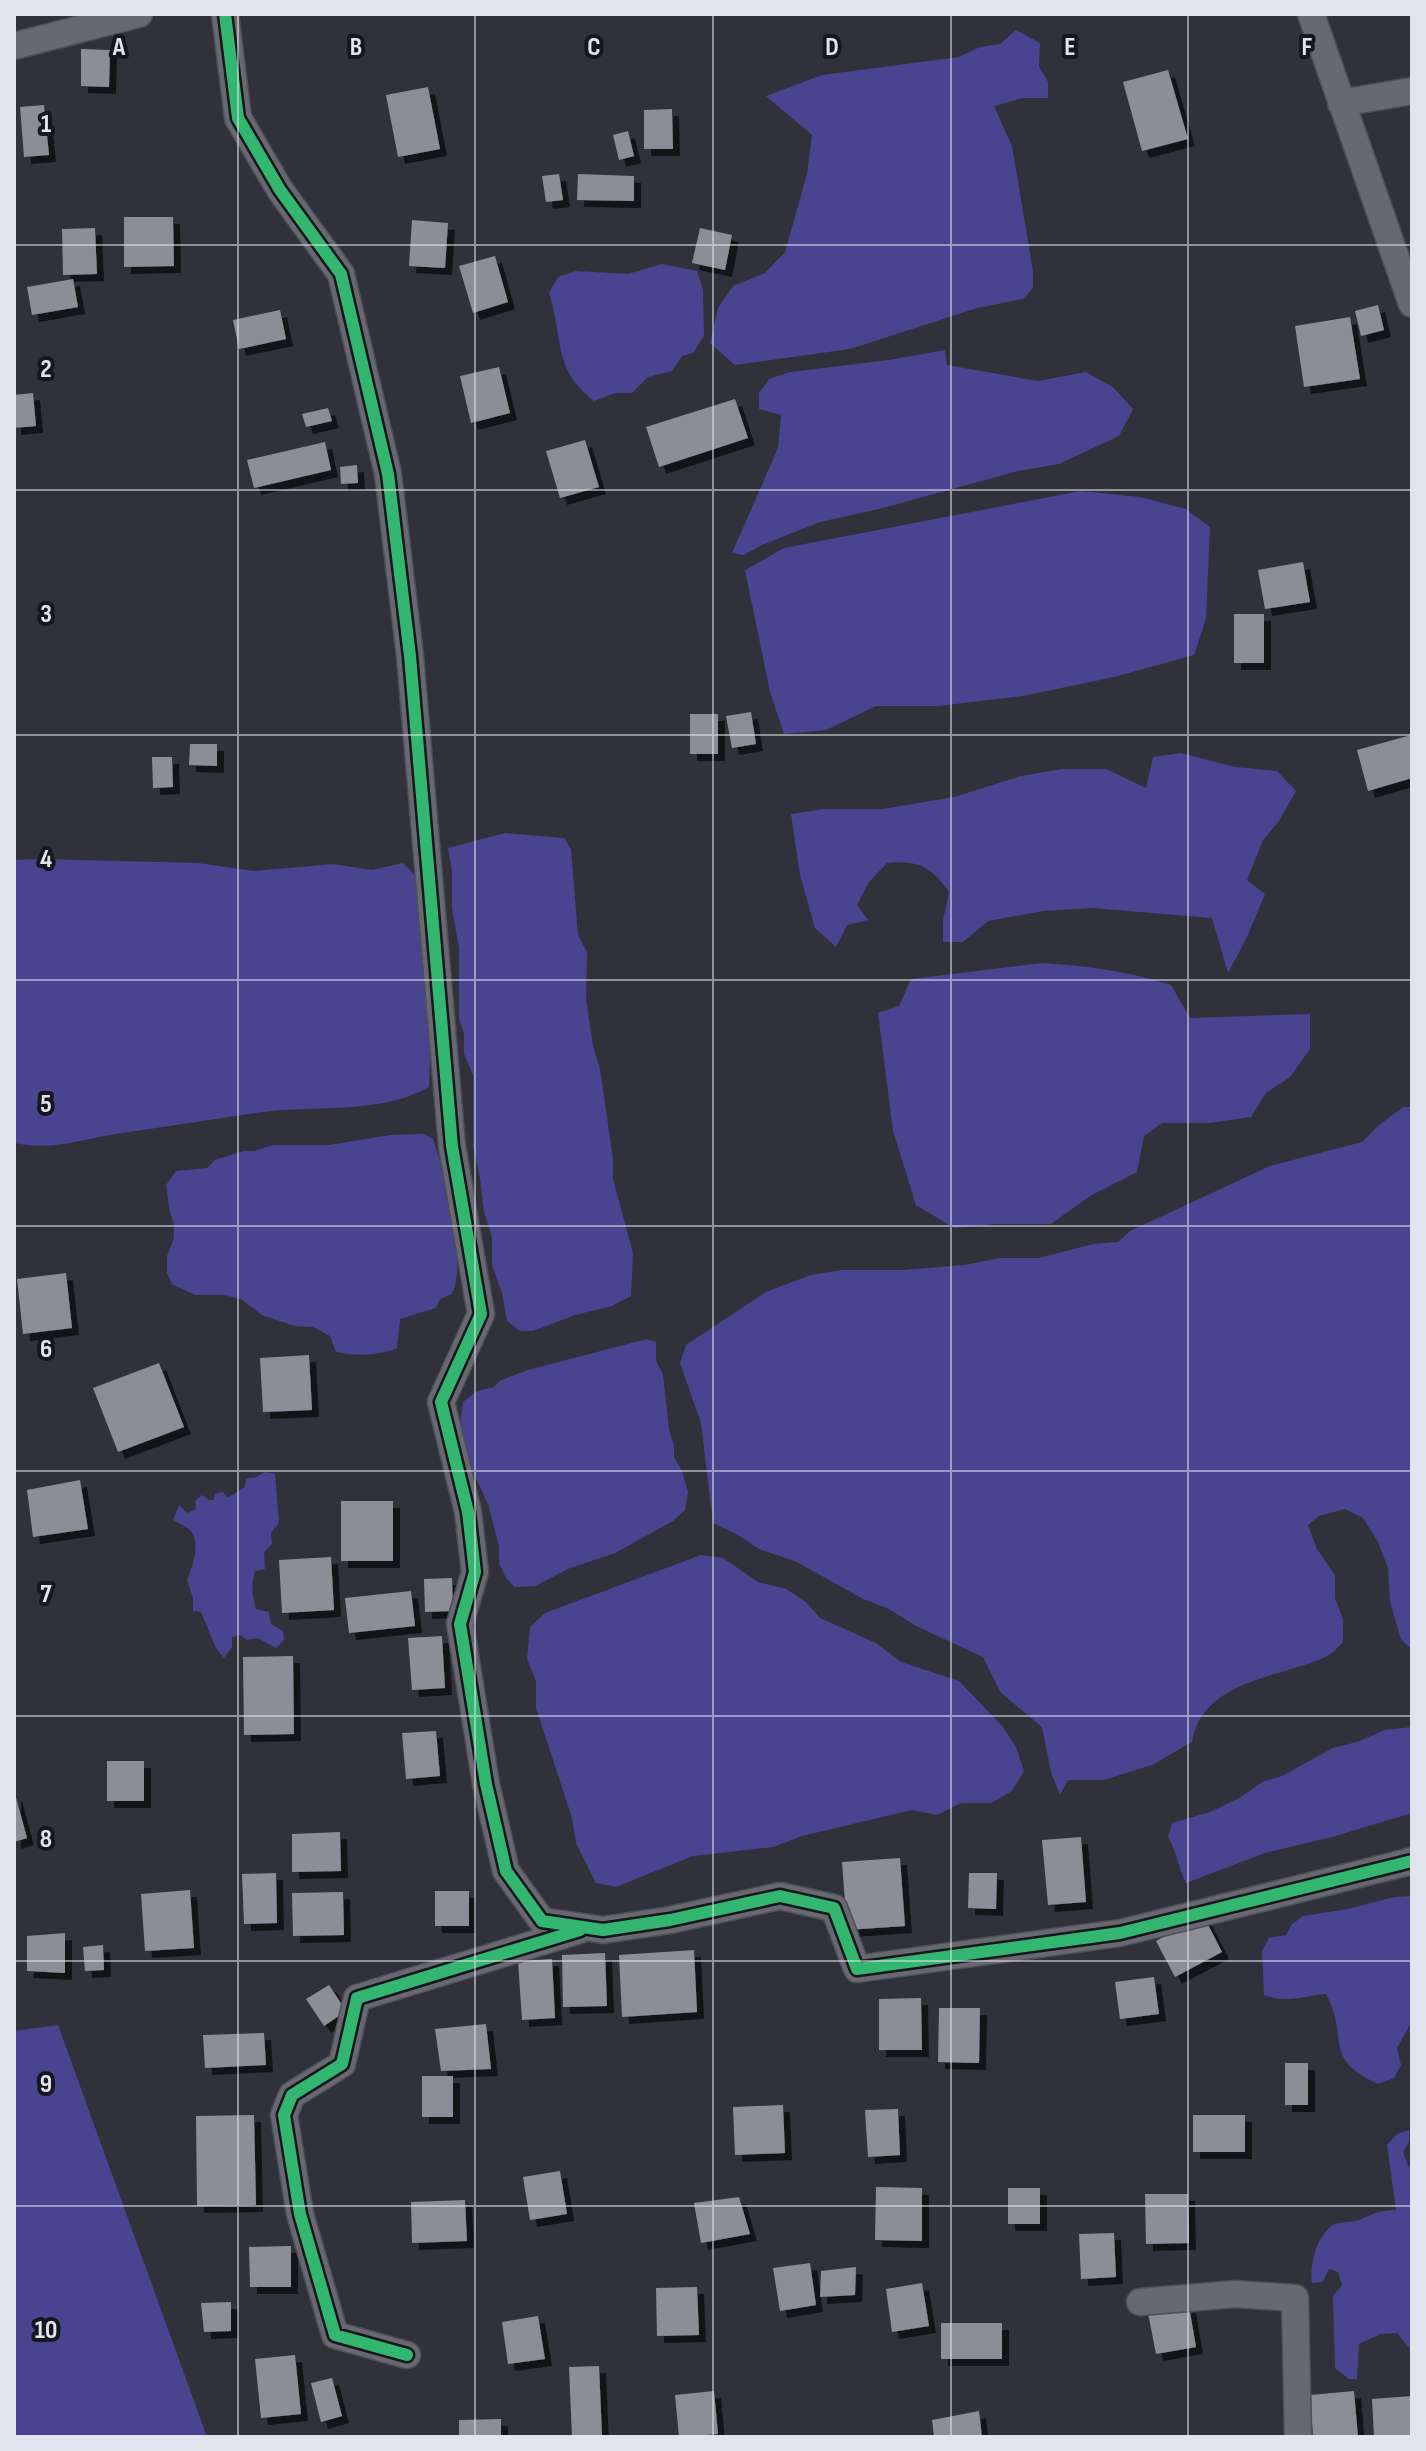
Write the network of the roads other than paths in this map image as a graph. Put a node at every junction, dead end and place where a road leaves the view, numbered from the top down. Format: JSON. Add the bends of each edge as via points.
{"nodes":[{"id":1,"x":139,"y":14,"type":"edge"},
{"id":2,"x":225,"y":14,"type":"edge"},
{"id":3,"x":1311,"y":14,"type":"edge"},
{"id":4,"x":14,"y":46,"type":"edge"},
{"id":5,"x":1412,"y":91,"type":"edge"},
{"id":6,"x":1341,"y":103,"type":"junction"},
{"id":7,"x":1412,"y":304,"type":"edge"},
{"id":8,"x":1412,"y":1861,"type":"edge"},
{"id":9,"x":587,"y":1927,"type":"junction"},
{"id":10,"x":1140,"y":2302,"type":"dead end"},
{"id":11,"x":407,"y":2355,"type":"dead end"},
{"id":12,"x":1298,"y":2437,"type":"edge"}],
"edges":[{"from":1,"to":4,"type":"street"},
{"from":2,"to":9,"type":"street","via":[[238,118],[280,190],[341,274],[388,474],[410,656],[452,1146],[481,1314],[441,1402],[468,1512],[475,1572],[460,1624],[506,1871],[542,1921]]},
{"from":3,"to":6,"type":"street"},
{"from":5,"to":6,"type":"street"},
{"from":6,"to":7,"type":"street"},
{"from":8,"to":9,"type":"street","via":[[1120,1933],[857,1969],[834,1908],[780,1896],[670,1920],[603,1930]]},
{"from":9,"to":11,"type":"street","via":[[357,1998],[342,2064],[292,2095],[284,2115],[300,2214],[335,2335]]},
{"from":10,"to":12,"type":"street","via":[[1235,2294],[1295,2298]]}]}
